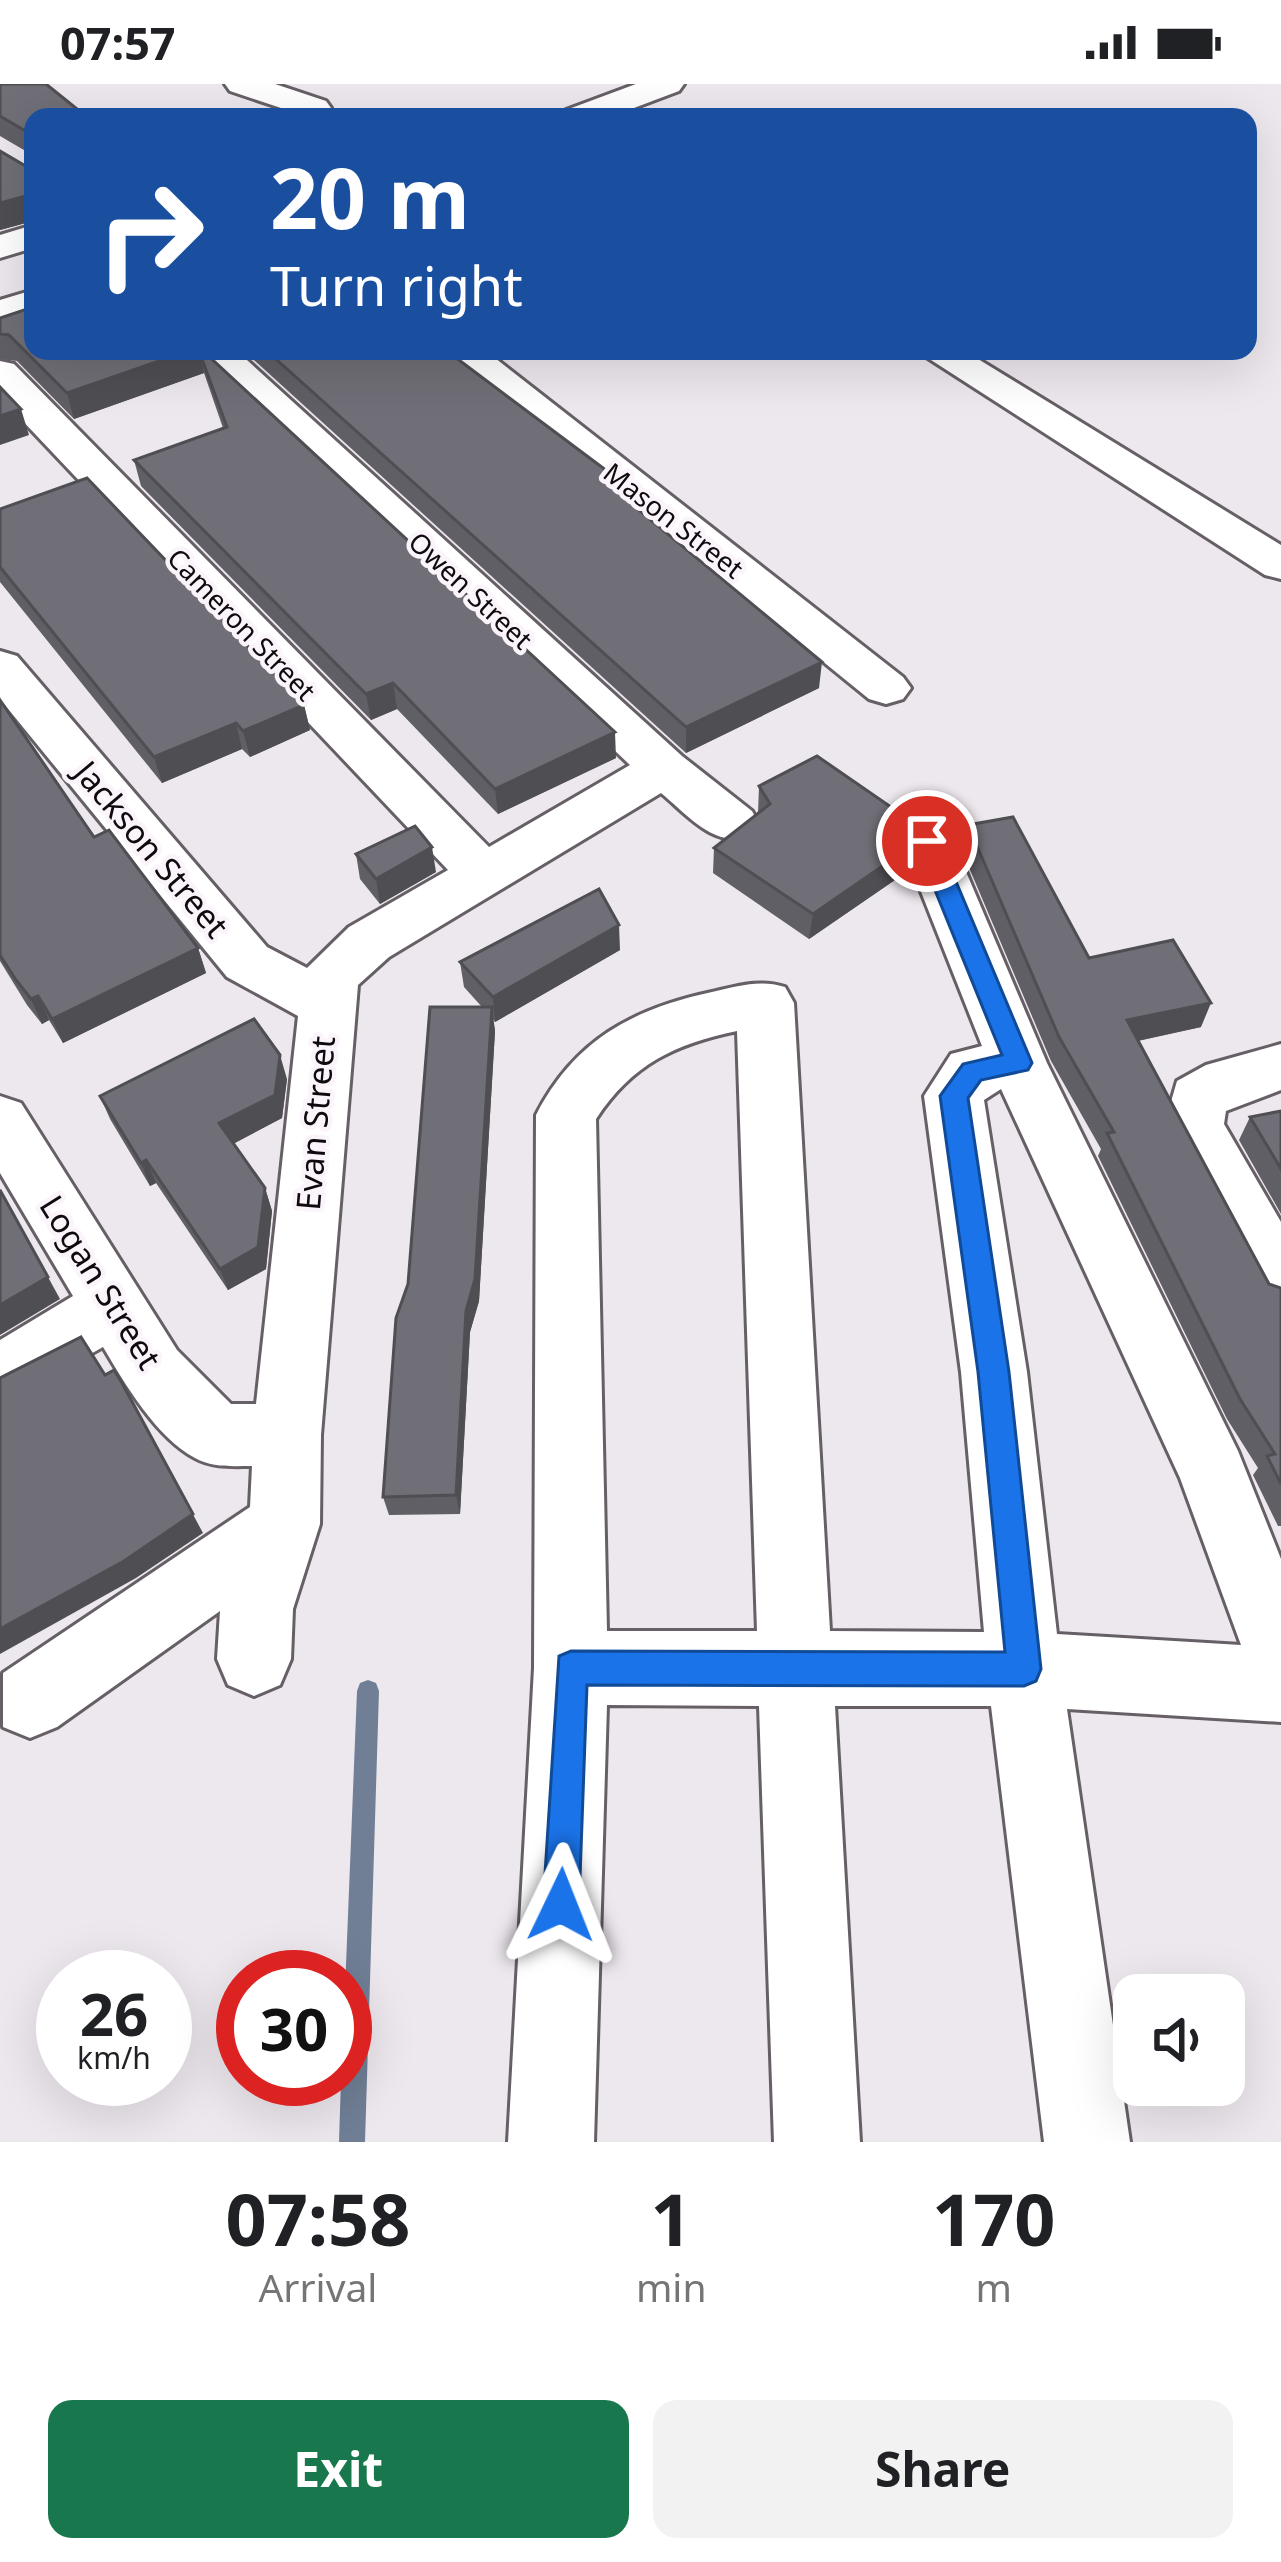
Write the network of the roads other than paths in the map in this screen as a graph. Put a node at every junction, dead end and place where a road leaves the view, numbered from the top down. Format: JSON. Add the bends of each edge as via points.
{"nodes":[{"id":1,"x":242,"y":84,"type":"edge"},
{"id":2,"x":667,"y":84,"type":"edge"},
{"id":3,"x":314,"y":108,"type":"dead end"},
{"id":4,"x":602,"y":108,"type":"edge"},
{"id":5,"x":224,"y":360,"type":"edge"},
{"id":6,"x":472,"y":360,"type":"edge"},
{"id":7,"x":952,"y":360,"type":"edge"},
{"id":8,"x":0,"y":374,"type":"edge"},
{"id":9,"x":1281,"y":565,"type":"edge"},
{"id":10,"x":0,"y":667,"type":"edge"},
{"id":11,"x":886,"y":688,"type":"dead end"},
{"id":12,"x":664,"y":768,"type":"junction"},
{"id":13,"x":733,"y":824,"type":"dead end"},
{"id":14,"x":927,"y":841,"type":"dead end"},
{"id":15,"x":485,"y":876,"type":"junction"},
{"id":16,"x":326,"y":1005,"type":"junction"},
{"id":17,"x":1018,"y":1063,"type":"junction"},
{"id":18,"x":1281,"y":1067,"type":"edge"},
{"id":19,"x":0,"y":1120,"type":"edge"},
{"id":20,"x":1281,"y":1281,"type":"edge"},
{"id":21,"x":115,"y":1305,"type":"junction"},
{"id":22,"x":0,"y":1375,"type":"edge"},
{"id":23,"x":287,"y":1435,"type":"junction"},
{"id":24,"x":285,"y":1524,"type":"junction"},
{"id":25,"x":1281,"y":1653,"type":"edge"},
{"id":26,"x":254,"y":1659,"type":"dead end"},
{"id":27,"x":792,"y":1665,"type":"junction"},
{"id":28,"x":571,"y":1668,"type":"junction"},
{"id":29,"x":1024,"y":1669,"type":"junction"},
{"id":30,"x":1281,"y":1685,"type":"edge"},
{"id":31,"x":29,"y":1700,"type":"dead end"},
{"id":32,"x":551,"y":2142,"type":"edge"},
{"id":33,"x":817,"y":2142,"type":"edge"},
{"id":34,"x":1087,"y":2142,"type":"edge"}],
"edges":[{"from":1,"to":3,"type":"street"},
{"from":2,"to":4,"type":"street"},
{"from":5,"to":12,"type":"street","name":"Owen Street"},
{"from":6,"to":11,"type":"street","name":"Mason Street"},
{"from":7,"to":9,"type":"street"},
{"from":8,"to":15,"type":"street","name":"Cameron Street"},
{"from":10,"to":16,"type":"street","name":"Jackson Street","via":[[247,962]]},
{"from":12,"to":13,"type":"street","name":"Owen Street"},
{"from":12,"to":15,"type":"street","name":"Evan Street"},
{"from":14,"to":17,"type":"street"},
{"from":15,"to":16,"type":"street","name":"Evan Street","via":[[369,942],[330,977]]},
{"from":16,"to":23,"type":"street","name":"Evan Street"},
{"from":17,"to":25,"type":"street","via":[[1213,1474]]},
{"from":17,"to":29,"type":"street","via":[[972,1071],[954,1096],[994,1372]]},
{"from":18,"to":20,"type":"street","via":[[1198,1098],[1194,1126]]},
{"from":19,"to":21,"type":"street","name":"Logan Street"},
{"from":21,"to":22,"type":"street"},
{"from":21,"to":23,"type":"street","name":"Logan Street","via":[[153,1371],[216,1435]]},
{"from":23,"to":24,"type":"street","name":"Evan Street"},
{"from":24,"to":26,"type":"street","name":"Evan Street","via":[[257,1609]]},
{"from":24,"to":31,"type":"street"},
{"from":27,"to":28,"type":"street"},
{"from":27,"to":28,"type":"street","via":[[765,1003],[652,1028],[594,1068],[566,1115]]},
{"from":27,"to":29,"type":"street"},
{"from":27,"to":33,"type":"street"},
{"from":28,"to":32,"type":"street"},
{"from":29,"to":30,"type":"street"},
{"from":29,"to":34,"type":"street"}]}
